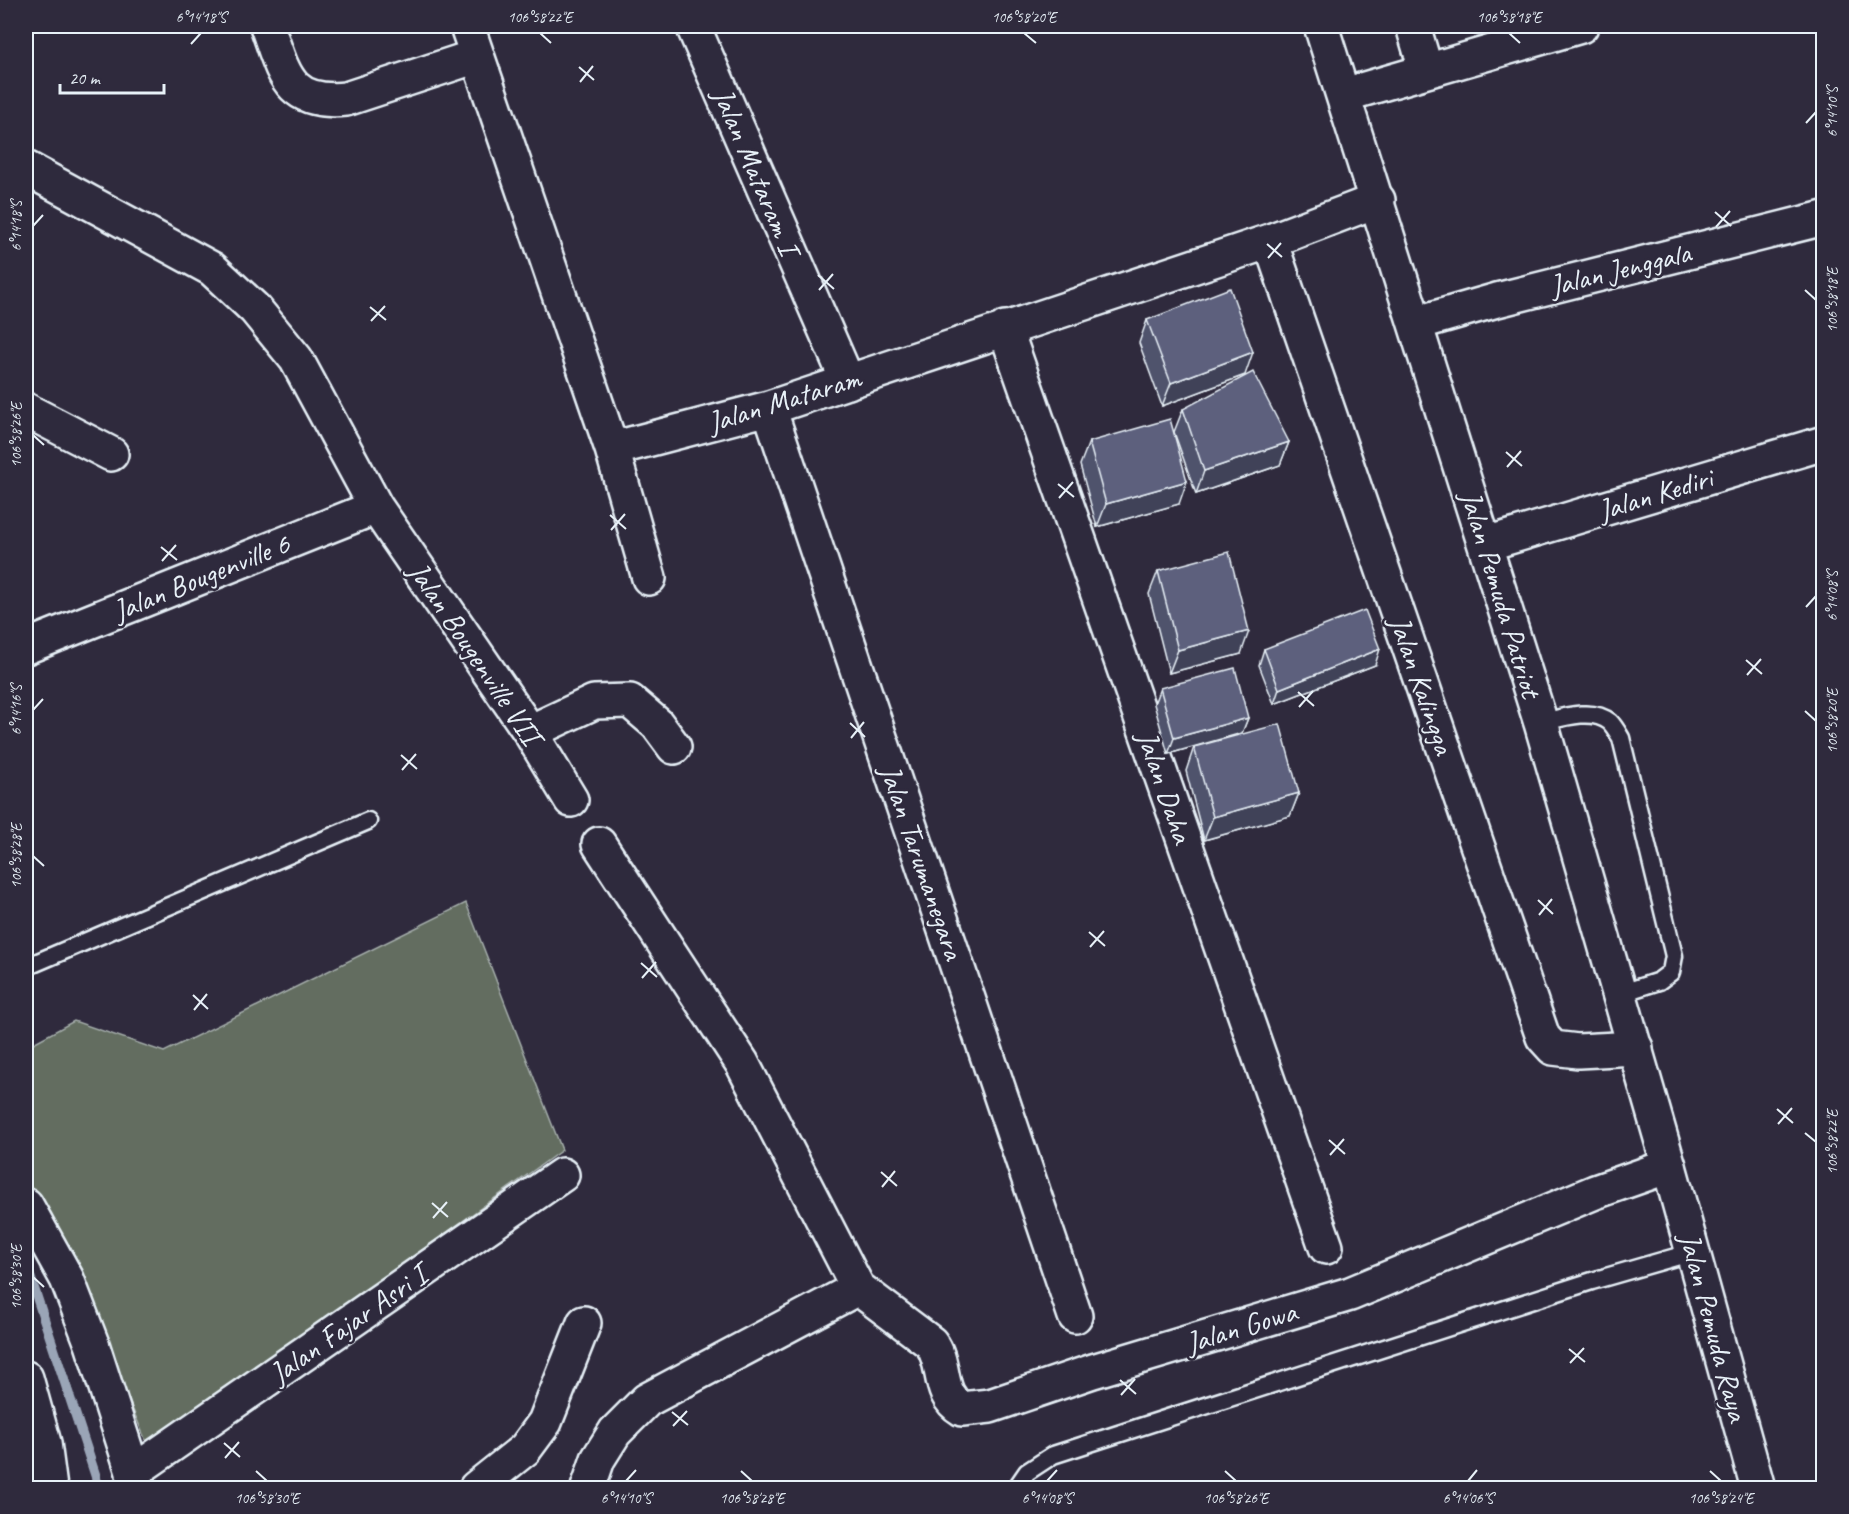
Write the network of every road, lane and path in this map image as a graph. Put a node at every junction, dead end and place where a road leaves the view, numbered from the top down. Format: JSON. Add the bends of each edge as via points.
{"nodes":[{"id":1,"x":267,"y":26,"type":"edge"},
{"id":2,"x":693,"y":26,"type":"edge"},
{"id":3,"x":1322,"y":26,"type":"edge"},
{"id":4,"x":1413,"y":26,"type":"edge"},
{"id":5,"x":1581,"y":26,"type":"edge"},
{"id":6,"x":472,"y":41,"type":"edge"},
{"id":7,"x":1426,"y":70,"type":"junction"},
{"id":8,"x":1344,"y":95,"type":"junction"},
{"id":9,"x":26,"y":168,"type":"edge"},
{"id":10,"x":1378,"y":200,"type":"junction"},
{"id":11,"x":1824,"y":219,"type":"edge"},
{"id":12,"x":1270,"y":241,"type":"junction"},
{"id":13,"x":1417,"y":323,"type":"junction"},
{"id":14,"x":1005,"y":328,"type":"junction"},
{"id":15,"x":848,"y":382,"type":"junction"},
{"id":16,"x":769,"y":408,"type":"junction"},
{"id":17,"x":29,"y":416,"type":"edge"},
{"id":18,"x":1824,"y":443,"type":"edge"},
{"id":19,"x":612,"y":449,"type":"junction"},
{"id":20,"x":111,"y":454,"type":"dead end"},
{"id":21,"x":376,"y":507,"type":"junction"},
{"id":22,"x":1486,"y":544,"type":"junction"},
{"id":23,"x":649,"y":578,"type":"dead end"},
{"id":24,"x":26,"y":647,"type":"edge"},
{"id":25,"x":1541,"y":723,"type":"junction"},
{"id":26,"x":530,"y":732,"type":"junction"},
{"id":27,"x":674,"y":747,"type":"dead end"},
{"id":28,"x":571,"y":800,"type":"dead end"},
{"id":29,"x":368,"y":821,"type":"dead end"},
{"id":30,"x":599,"y":844,"type":"dead end"},
{"id":31,"x":26,"y":967,"type":"edge"},
{"id":32,"x":1619,"y":994,"type":"junction"},
{"id":33,"x":1636,"y":1048,"type":"junction"},
{"id":34,"x":1670,"y":1166,"type":"junction"},
{"id":35,"x":562,"y":1175,"type":"dead end"},
{"id":36,"x":26,"y":1205,"type":"edge"},
{"id":37,"x":1326,"y":1246,"type":"dead end"},
{"id":38,"x":1693,"y":1252,"type":"junction"},
{"id":39,"x":858,"y":1288,"type":"junction"},
{"id":40,"x":1075,"y":1316,"type":"dead end"},
{"id":41,"x":584,"y":1323,"type":"dead end"},
{"id":42,"x":26,"y":1378,"type":"edge"},
{"id":43,"x":134,"y":1480,"type":"edge"},
{"id":44,"x":50,"y":1488,"type":"edge"},
{"id":45,"x":476,"y":1488,"type":"edge"},
{"id":46,"x":588,"y":1488,"type":"edge"},
{"id":47,"x":1016,"y":1488,"type":"edge"},
{"id":48,"x":1758,"y":1488,"type":"edge"}],
"edges":[{"from":1,"to":6,"type":"street","via":[[292,87],[307,97],[327,101],[346,99]]},
{"from":2,"to":15,"type":"street","name":"Jalan Mataram I"},
{"from":3,"to":8,"type":"street","name":"Jalan Pemuda Patriot"},
{"from":4,"to":7,"type":"street"},
{"from":5,"to":7,"type":"street"},
{"from":6,"to":19,"type":"street"},
{"from":7,"to":8,"type":"street"},
{"from":8,"to":10,"type":"street","name":"Jalan Pemuda Patriot"},
{"from":9,"to":21,"type":"street","name":"Jalan Bougenville VII","via":[[212,269],[255,309],[296,359]]},
{"from":10,"to":12,"type":"street","name":"Jalan Mataram"},
{"from":10,"to":13,"type":"street","name":"Jalan Pemuda Patriot"},
{"from":11,"to":13,"type":"street","name":"Jalan Jenggala"},
{"from":12,"to":14,"type":"street","name":"Jalan Mataram"},
{"from":12,"to":33,"type":"street","name":"Jalan Kalingga","via":[[1543,1037],[1553,1048],[1578,1051]]},
{"from":13,"to":22,"type":"street","name":"Jalan Pemuda Patriot"},
{"from":14,"to":15,"type":"street","name":"Jalan Mataram"},
{"from":14,"to":37,"type":"street","name":"Jalan Daha"},
{"from":15,"to":16,"type":"street","name":"Jalan Mataram"},
{"from":16,"to":19,"type":"street","name":"Jalan Mataram"},
{"from":16,"to":40,"type":"street","name":"Jalan Tarumanegara"},
{"from":17,"to":20,"type":"street"},
{"from":18,"to":22,"type":"street","name":"Jalan Kediri"},
{"from":19,"to":23,"type":"street"},
{"from":21,"to":24,"type":"street","name":"Jalan Bougenville 6"},
{"from":21,"to":26,"type":"street","name":"Jalan Bougenville VII"},
{"from":22,"to":25,"type":"street","name":"Jalan Pemuda Patriot"},
{"from":25,"to":32,"type":"street","name":"Jalan Pemuda Patriot"},
{"from":25,"to":32,"type":"lane","via":[[1593,715],[1610,722],[1621,738],[1674,956],[1671,972],[1659,981]]},
{"from":26,"to":27,"type":"street","via":[[594,702],[630,701],[657,724]]},
{"from":26,"to":28,"type":"street","name":"Jalan Bougenville VII"},
{"from":29,"to":31,"type":"lane"},
{"from":30,"to":39,"type":"street","via":[[742,1063]]},
{"from":32,"to":33,"type":"street","name":"Jalan Pemuda Patriot"},
{"from":33,"to":34,"type":"street","name":"Jalan Pemuda Patriot"},
{"from":34,"to":38,"type":"street","name":"Jalan Pemuda Raya"},
{"from":34,"to":39,"type":"street","name":"Jalan Gowa","via":[[1595,1192],[1350,1294],[970,1410],[949,1399],[931,1343]]},
{"from":35,"to":43,"type":"street","name":"Jalan Fajar Asri I"},
{"from":36,"to":43,"type":"street","via":[[67,1279],[92,1344]]},
{"from":38,"to":47,"type":"lane","via":[[1053,1455],[1027,1472]]},
{"from":38,"to":48,"type":"street","name":"Jalan Pemuda Raya"},
{"from":39,"to":46,"type":"street","via":[[647,1401],[615,1432],[598,1459]]},
{"from":41,"to":45,"type":"street","via":[[545,1422],[525,1449]]},
{"from":42,"to":44,"type":"street","via":[[44,1443]]}]}
